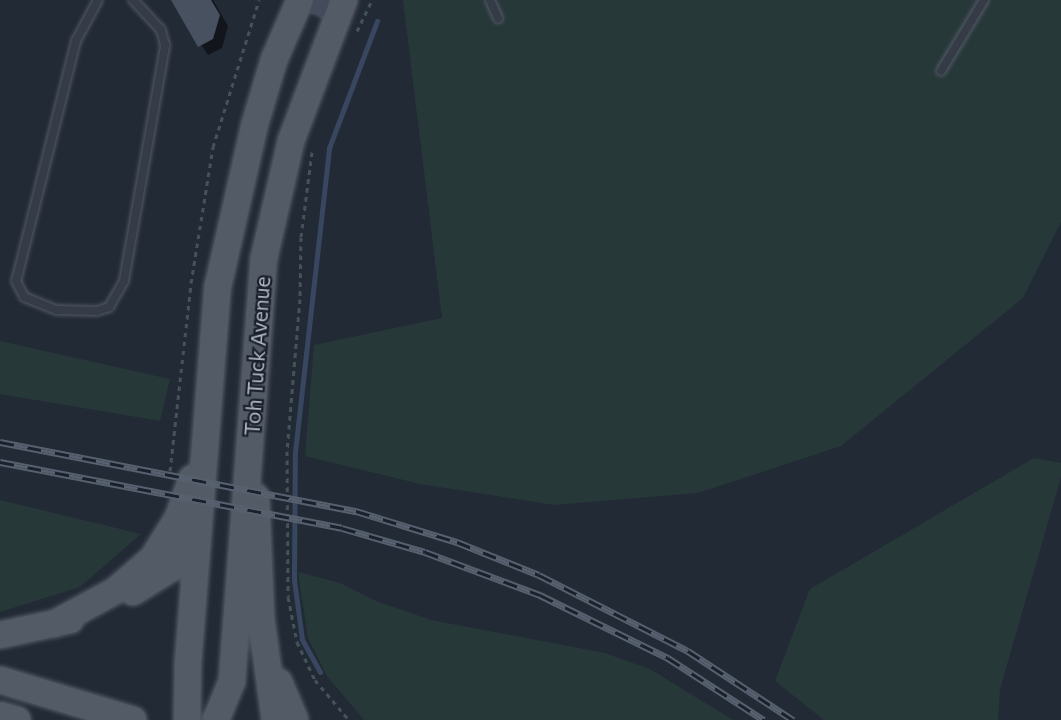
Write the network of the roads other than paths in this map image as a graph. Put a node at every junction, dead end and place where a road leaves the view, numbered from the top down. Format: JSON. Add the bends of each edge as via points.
{"nodes":[{"id":1,"x":98,"y":0,"type":"edge"},
{"id":2,"x":133,"y":0,"type":"edge"},
{"id":3,"x":300,"y":0,"type":"edge"},
{"id":4,"x":313,"y":0,"type":"edge"},
{"id":5,"x":490,"y":0,"type":"edge"},
{"id":6,"x":984,"y":0,"type":"edge"},
{"id":7,"x":341,"y":5,"type":"edge"},
{"id":8,"x":498,"y":18,"type":"dead end"},
{"id":9,"x":941,"y":71,"type":"dead end"},
{"id":10,"x":204,"y":443,"type":"junction"},
{"id":11,"x":251,"y":443,"type":"junction"},
{"id":12,"x":198,"y":524,"type":"junction"},
{"id":13,"x":261,"y":618,"type":"junction"},
{"id":14,"x":54,"y":624,"type":"junction"},
{"id":15,"x":0,"y":635,"type":"edge"},
{"id":16,"x":0,"y":680,"type":"edge"},
{"id":17,"x":0,"y":715,"type":"edge"},
{"id":18,"x":16,"y":720,"type":"edge"},
{"id":19,"x":134,"y":720,"type":"edge"},
{"id":20,"x":187,"y":720,"type":"edge"},
{"id":21,"x":216,"y":720,"type":"edge"},
{"id":22,"x":275,"y":720,"type":"edge"},
{"id":23,"x":295,"y":720,"type":"edge"}],
"edges":[{"from":1,"to":2,"type":"lane","via":[[76,40],[16,281],[24,297],[57,310],[97,311],[109,306],[124,281],[165,45],[160,30]]},
{"from":3,"to":10,"type":"main road","name":"Toh Tuck Avenue","via":[[274,60],[238,183],[218,286]]},
{"from":4,"to":7,"type":"street"},
{"from":5,"to":8,"type":"lane"},
{"from":6,"to":9,"type":"lane"},
{"from":7,"to":11,"type":"main road","name":"Toh Tuck Avenue","via":[[291,141],[264,258]]},
{"from":10,"to":12,"type":"main road","name":"Toh Tuck Avenue"},
{"from":10,"to":14,"type":"main road","via":[[178,518],[153,558],[115,591]]},
{"from":11,"to":13,"type":"main road"},
{"from":11,"to":21,"type":"main road","name":"Toh Tuck Avenue","via":[[232,681]]},
{"from":12,"to":14,"type":"main road","via":[[190,553],[173,568],[114,604]]},
{"from":12,"to":20,"type":"main road","name":"Toh Tuck Avenue"},
{"from":13,"to":22,"type":"main road"},
{"from":13,"to":23,"type":"main road","via":[[280,685]]},
{"from":14,"to":15,"type":"main road"},
{"from":16,"to":19,"type":"main road"},
{"from":17,"to":18,"type":"main road"}]}
